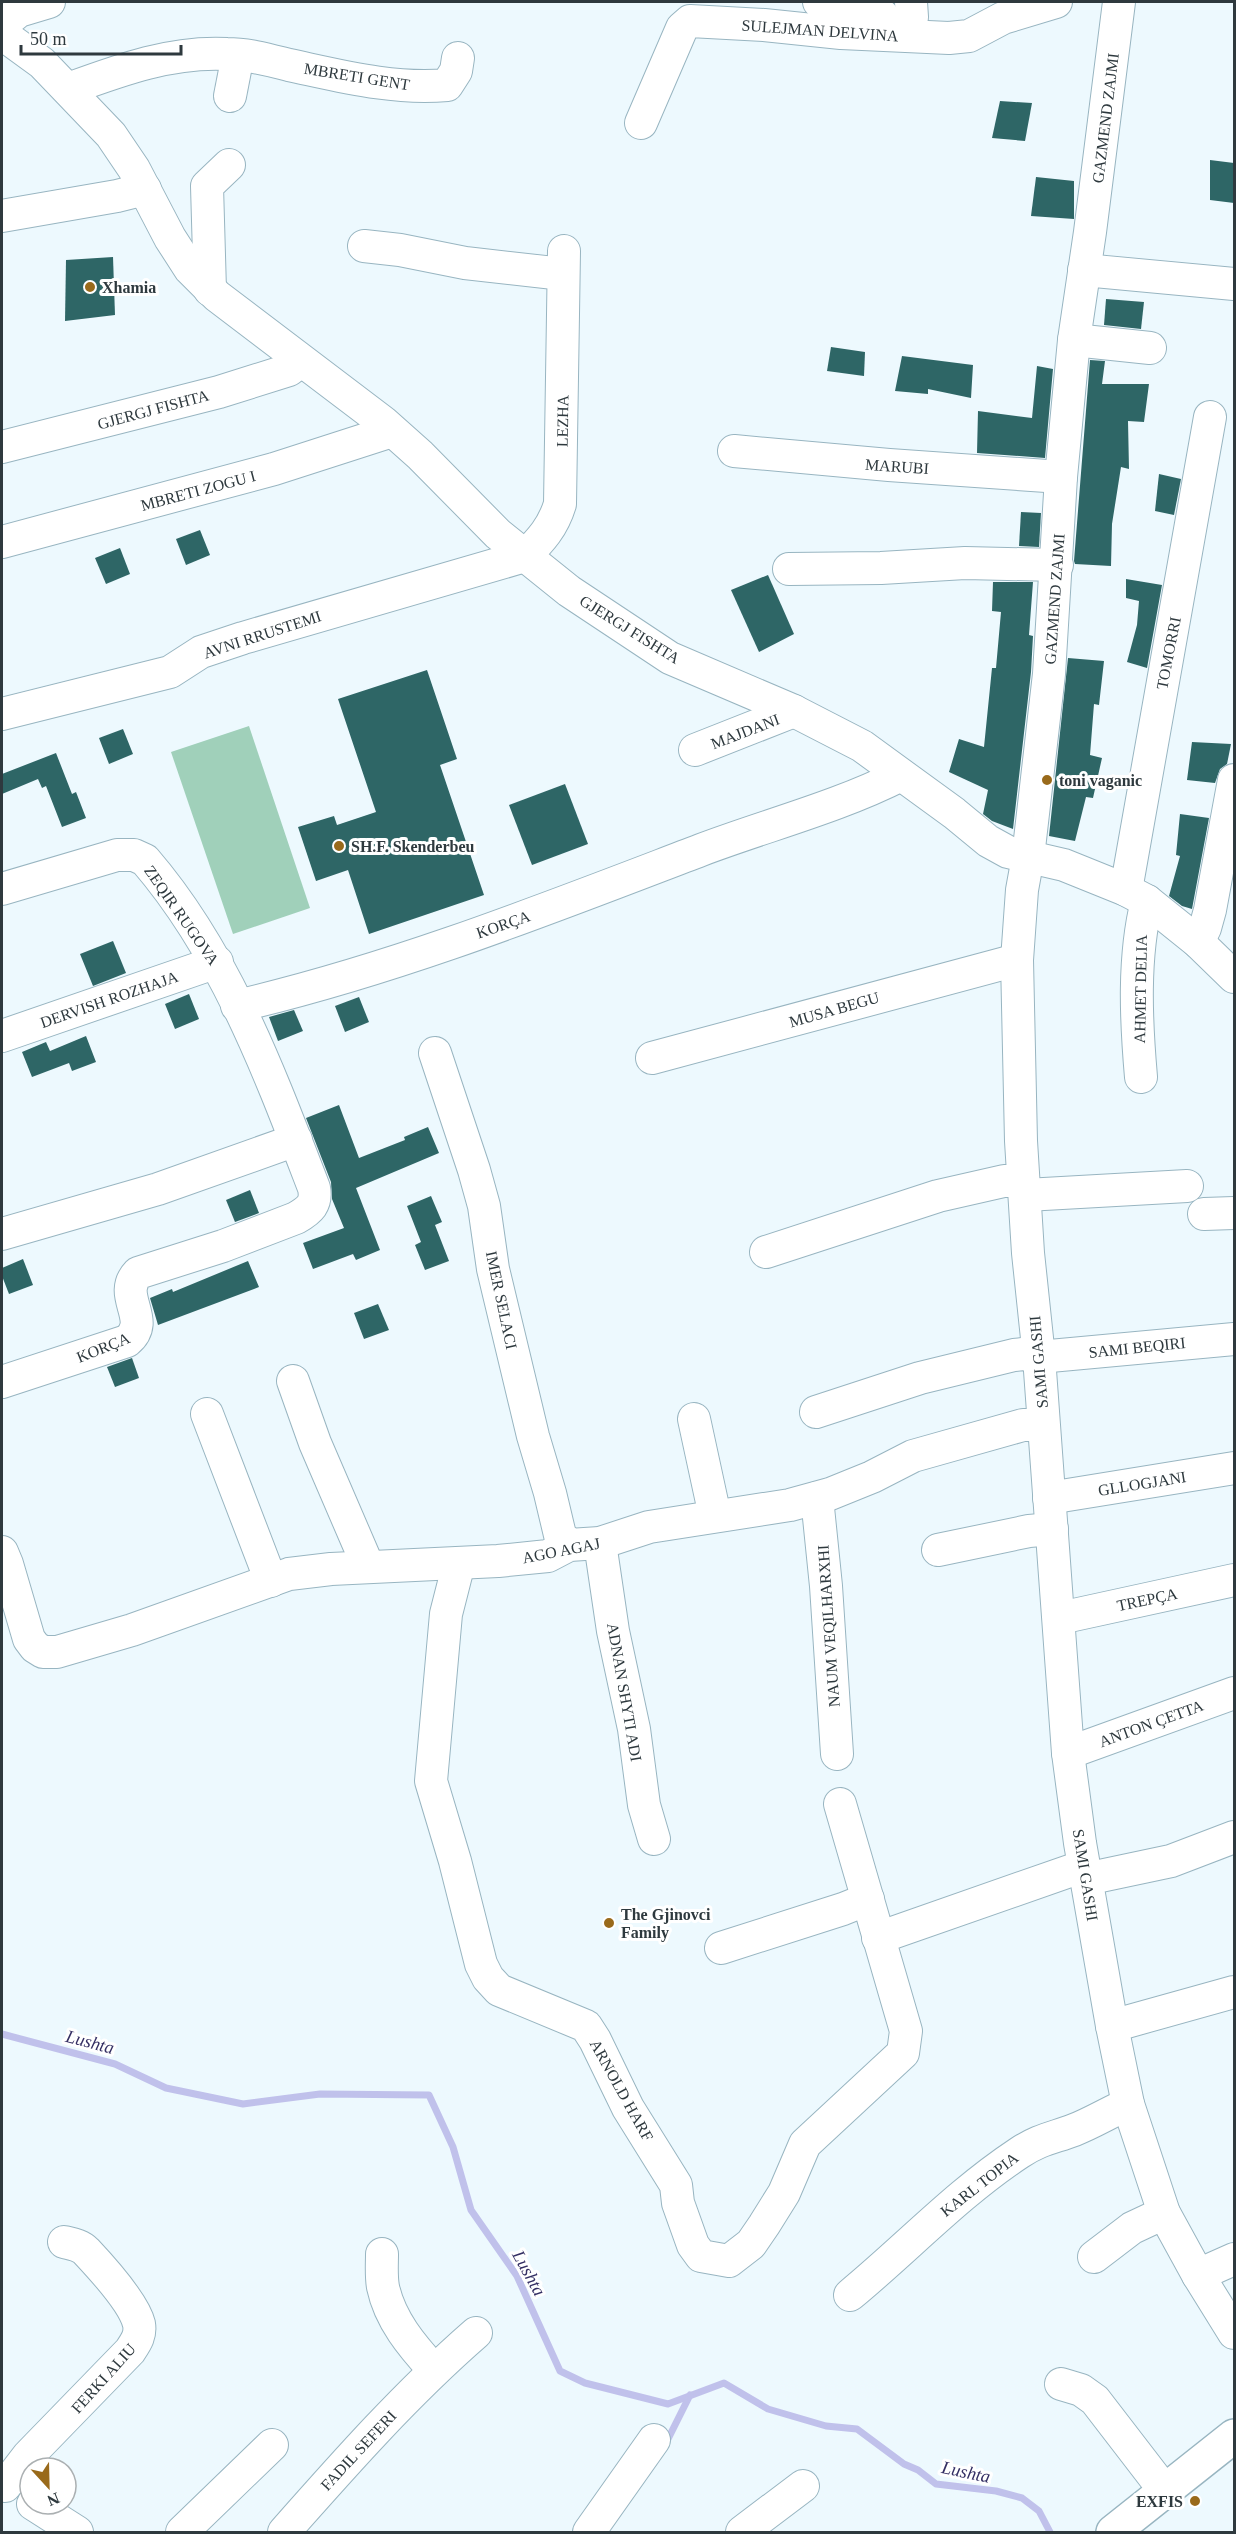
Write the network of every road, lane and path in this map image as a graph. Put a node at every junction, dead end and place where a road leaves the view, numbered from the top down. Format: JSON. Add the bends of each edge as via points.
{"nodes":[{"id":1,"x":49,"y":2,"type":"edge"},
{"id":2,"x":819,"y":2,"type":"edge"},
{"id":3,"x":1056,"y":2,"type":"edge"},
{"id":4,"x":1119,"y":2,"type":"edge"},
{"id":5,"x":911,"y":9,"type":"edge"},
{"id":6,"x":689,"y":11,"type":"edge"},
{"id":7,"x":1003,"y":18,"type":"junction"},
{"id":8,"x":2,"y":25,"type":"edge"},
{"id":9,"x":2,"y":34,"type":"edge"},
{"id":10,"x":238,"y":55,"type":"junction"},
{"id":11,"x":458,"y":58,"type":"dead end"},
{"id":12,"x":68,"y":88,"type":"junction"},
{"id":13,"x":230,"y":96,"type":"dead end"},
{"id":14,"x":642,"y":123,"type":"dead end"},
{"id":15,"x":229,"y":165,"type":"dead end"},
{"id":16,"x":145,"y":189,"type":"junction"},
{"id":17,"x":2,"y":216,"type":"edge"},
{"id":18,"x":364,"y":246,"type":"dead end"},
{"id":19,"x":1084,"y":270,"type":"junction"},
{"id":20,"x":1234,"y":284,"type":"edge"},
{"id":21,"x":210,"y":290,"type":"junction"},
{"id":22,"x":1074,"y":340,"type":"junction"},
{"id":23,"x":1149,"y":348,"type":"dead end"},
{"id":24,"x":301,"y":361,"type":"junction"},
{"id":25,"x":1210,"y":417,"type":"dead end"},
{"id":26,"x":392,"y":431,"type":"junction"},
{"id":27,"x":2,"y":447,"type":"edge"},
{"id":28,"x":734,"y":451,"type":"dead end"},
{"id":29,"x":1061,"y":477,"type":"junction"},
{"id":30,"x":2,"y":542,"type":"edge"},
{"id":31,"x":525,"y":556,"type":"junction"},
{"id":32,"x":1057,"y":564,"type":"junction"},
{"id":33,"x":789,"y":569,"type":"dead end"},
{"id":34,"x":794,"y":711,"type":"junction"},
{"id":35,"x":2,"y":714,"type":"edge"},
{"id":36,"x":695,"y":750,"type":"dead end"},
{"id":37,"x":901,"y":775,"type":"junction"},
{"id":38,"x":1234,"y":780,"type":"edge"},
{"id":39,"x":1028,"y":857,"type":"junction"},
{"id":40,"x":2,"y":889,"type":"edge"},
{"id":41,"x":1136,"y":895,"type":"junction"},
{"id":42,"x":1198,"y":942,"type":"junction"},
{"id":43,"x":1017,"y":960,"type":"junction"},
{"id":44,"x":217,"y":962,"type":"junction"},
{"id":45,"x":1234,"y":977,"type":"edge"},
{"id":46,"x":237,"y":1006,"type":"junction"},
{"id":47,"x":2,"y":1036,"type":"edge"},
{"id":48,"x":435,"y":1053,"type":"dead end"},
{"id":49,"x":651,"y":1058,"type":"dead end"},
{"id":50,"x":1141,"y":1077,"type":"dead end"},
{"id":51,"x":296,"y":1140,"type":"junction"},
{"id":52,"x":1187,"y":1186,"type":"dead end"},
{"id":53,"x":1024,"y":1188,"type":"junction"},
{"id":54,"x":2,"y":1234,"type":"edge"},
{"id":55,"x":766,"y":1252,"type":"dead end"},
{"id":56,"x":1234,"y":1339,"type":"edge"},
{"id":57,"x":1039,"y":1357,"type":"junction"},
{"id":58,"x":293,"y":1381,"type":"dead end"},
{"id":59,"x":2,"y":1382,"type":"edge"},
{"id":60,"x":816,"y":1412,"type":"dead end"},
{"id":61,"x":207,"y":1414,"type":"dead end"},
{"id":62,"x":693,"y":1419,"type":"dead end"},
{"id":63,"x":1043,"y":1425,"type":"junction"},
{"id":64,"x":1234,"y":1468,"type":"edge"},
{"id":65,"x":817,"y":1498,"type":"junction"},
{"id":66,"x":1049,"y":1498,"type":"junction"},
{"id":67,"x":715,"y":1516,"type":"junction"},
{"id":68,"x":1052,"y":1529,"type":"junction"},
{"id":69,"x":600,"y":1543,"type":"junction"},
{"id":70,"x":569,"y":1545,"type":"junction"},
{"id":71,"x":938,"y":1550,"type":"dead end"},
{"id":72,"x":2,"y":1552,"type":"edge"},
{"id":73,"x":459,"y":1563,"type":"junction"},
{"id":74,"x":368,"y":1566,"type":"junction"},
{"id":75,"x":1234,"y":1580,"type":"edge"},
{"id":76,"x":271,"y":1581,"type":"junction"},
{"id":77,"x":1060,"y":1618,"type":"junction"},
{"id":78,"x":1234,"y":1693,"type":"edge"},
{"id":79,"x":1068,"y":1753,"type":"junction"},
{"id":80,"x":837,"y":1754,"type":"dead end"},
{"id":81,"x":840,"y":1804,"type":"dead end"},
{"id":82,"x":1234,"y":1837,"type":"edge"},
{"id":83,"x":654,"y":1839,"type":"dead end"},
{"id":84,"x":1085,"y":1873,"type":"junction"},
{"id":85,"x":868,"y":1899,"type":"junction"},
{"id":86,"x":878,"y":1938,"type":"junction"},
{"id":87,"x":721,"y":1948,"type":"dead end"},
{"id":88,"x":1234,"y":1992,"type":"edge"},
{"id":89,"x":1112,"y":2026,"type":"junction"},
{"id":90,"x":1128,"y":2104,"type":"junction"},
{"id":91,"x":1164,"y":2213,"type":"junction"},
{"id":92,"x":64,"y":2242,"type":"dead end"},
{"id":93,"x":382,"y":2254,"type":"dead end"},
{"id":94,"x":1094,"y":2258,"type":"dead end"},
{"id":95,"x":1234,"y":2259,"type":"edge"},
{"id":96,"x":1198,"y":2274,"type":"junction"},
{"id":97,"x":850,"y":2295,"type":"dead end"},
{"id":98,"x":476,"y":2333,"type":"dead end"},
{"id":99,"x":1234,"y":2333,"type":"edge"},
{"id":100,"x":434,"y":2370,"type":"junction"},
{"id":101,"x":1061,"y":2384,"type":"dead end"},
{"id":102,"x":1234,"y":2436,"type":"edge"},
{"id":103,"x":654,"y":2439,"type":"dead end"},
{"id":104,"x":273,"y":2445,"type":"dead end"},
{"id":105,"x":803,"y":2486,"type":"dead end"},
{"id":106,"x":1166,"y":2491,"type":"junction"},
{"id":107,"x":17,"y":2494,"type":"edge"},
{"id":108,"x":78,"y":2532,"type":"edge"},
{"id":109,"x":182,"y":2532,"type":"edge"},
{"id":110,"x":284,"y":2532,"type":"edge"},
{"id":111,"x":589,"y":2532,"type":"edge"},
{"id":112,"x":742,"y":2532,"type":"edge"},
{"id":113,"x":1113,"y":2532,"type":"edge"}],
"edges":[{"from":1,"to":8,"type":"street","via":[[19,11]]},
{"from":2,"to":5,"type":"street","via":[[832,10]]},
{"from":3,"to":7,"type":"street","name":"SULEJMAN DELVINA"},
{"from":4,"to":19,"type":"street","name":"GAZMEND ZAJMI"},
{"from":5,"to":7,"type":"street"},
{"from":6,"to":7,"type":"street","name":"SULEJMAN DELVINA","via":[[764,25],[841,33],[949,38],[978,32]]},
{"from":6,"to":14,"type":"street","name":"SULEJMAN DELVINA"},
{"from":9,"to":12,"type":"street","name":"GJERGJ FISHTA"},
{"from":10,"to":11,"type":"street","name":"MBRETI GENT","via":[[358,80],[424,87],[447,85],[456,71]]},
{"from":10,"to":12,"type":"street","name":"MBRETI GENT","via":[[182,54]]},
{"from":10,"to":13,"type":"street"},
{"from":12,"to":16,"type":"street","name":"GJERGJ FISHTA","via":[[111,135]]},
{"from":15,"to":21,"type":"street","via":[[207,186]]},
{"from":16,"to":17,"type":"street"},
{"from":16,"to":21,"type":"street","name":"GJERGJ FISHTA","via":[[170,238],[190,269]]},
{"from":18,"to":31,"type":"street","name":"LEZHA","via":[[465,263],[563,263],[560,504],[547,533]]},
{"from":19,"to":20,"type":"street"},
{"from":19,"to":22,"type":"street","name":"GAZMEND ZAJMI"},
{"from":21,"to":24,"type":"street","name":"GJERGJ FISHTA"},
{"from":22,"to":23,"type":"street"},
{"from":22,"to":29,"type":"street","name":"GAZMEND ZAJMI"},
{"from":24,"to":26,"type":"street","name":"GJERGJ FISHTA"},
{"from":24,"to":27,"type":"street","name":"GJERGJ FISHTA","via":[[289,370],[219,392]]},
{"from":25,"to":41,"type":"street","name":"TOMORRI"},
{"from":26,"to":30,"type":"street","name":"MBRETI ZOGU I","via":[[274,469]]},
{"from":26,"to":31,"type":"street","name":"GJERGJ FISHTA"},
{"from":28,"to":29,"type":"street","name":"MARUBI"},
{"from":29,"to":32,"type":"street","name":"GAZMEND ZAJMI"},
{"from":31,"to":34,"type":"street","name":"GJERGJ FISHTA","via":[[569,591],[670,658]]},
{"from":31,"to":35,"type":"street","name":"AVNI RRUSTEMI","via":[[243,638],[201,652],[170,672]]},
{"from":32,"to":33,"type":"street"},
{"from":32,"to":39,"type":"street","name":"GAZMEND ZAJMI"},
{"from":34,"to":36,"type":"street","name":"MAJDANI"},
{"from":34,"to":37,"type":"street","name":"GJERGJ FISHTA","via":[[862,746]]},
{"from":37,"to":39,"type":"street","name":"GJERGJ FISHTA","via":[[988,841]]},
{"from":37,"to":46,"type":"street","name":"KORÇA","via":[[502,926]]},
{"from":38,"to":42,"type":"street","via":[[1210,910]]},
{"from":39,"to":41,"type":"street","name":"AHMET DELIA","via":[[1064,865]]},
{"from":39,"to":43,"type":"street","name":"SAMI GASHI"},
{"from":40,"to":44,"type":"street","name":"ZEQIR RUGOVA","via":[[117,855],[134,855],[145,860],[156,874]]},
{"from":41,"to":42,"type":"street","name":"AHMET DELIA"},
{"from":41,"to":50,"type":"street","name":"AHMET DELIA","via":[[1142,921],[1137,1035]]},
{"from":42,"to":45,"type":"street","name":"AHMET DELIA"},
{"from":43,"to":49,"type":"street","name":"MUSA BEGU"},
{"from":43,"to":53,"type":"street","name":"SAMI GASHI"},
{"from":44,"to":46,"type":"street","name":"ZEQIR RUGOVA"},
{"from":44,"to":47,"type":"street","name":"DERVISH ROZHAJA"},
{"from":46,"to":51,"type":"street","name":"KORÇA"},
{"from":48,"to":70,"type":"street","name":"IMER SELACI","via":[[484,1206],[494,1269],[532,1436],[560,1536]]},
{"from":51,"to":54,"type":"street","via":[[158,1189]]},
{"from":51,"to":59,"type":"street","name":"KORÇA","via":[[316,1198],[307,1212],[223,1246],[138,1273],[130,1286],[136,1334],[127,1341]]},
{"from":52,"to":53,"type":"street"},
{"from":53,"to":55,"type":"street","via":[[1004,1181],[980,1185]]},
{"from":53,"to":57,"type":"street","name":"SAMI GASHI"},
{"from":56,"to":57,"type":"street","name":"SAMI BEQIRI"},
{"from":57,"to":60,"type":"street","name":"SAMI BEQIRI","via":[[1014,1355],[920,1378]]},
{"from":57,"to":63,"type":"street","name":"SAMI GASHI"},
{"from":58,"to":74,"type":"street"},
{"from":61,"to":76,"type":"street"},
{"from":62,"to":67,"type":"street"},
{"from":63,"to":65,"type":"street","name":"AGO AGAJ","via":[[1023,1425],[913,1456]]},
{"from":63,"to":66,"type":"street","name":"SAMI GASHI"},
{"from":64,"to":66,"type":"street","name":"GLLOGJANI"},
{"from":65,"to":67,"type":"street","name":"AGO AGAJ"},
{"from":65,"to":80,"type":"street","name":"NAUM VEQILHARXHI"},
{"from":66,"to":68,"type":"street","name":"SAMI GASHI"},
{"from":67,"to":69,"type":"street","name":"AGO AGAJ","via":[[649,1527]]},
{"from":68,"to":71,"type":"street"},
{"from":68,"to":77,"type":"street","name":"SAMI GASHI"},
{"from":69,"to":70,"type":"street","name":"AGO AGAJ"},
{"from":69,"to":83,"type":"street","name":"ADNAN SHYTI ADI","via":[[644,1804]]},
{"from":70,"to":73,"type":"street","name":"AGO AGAJ","via":[[548,1556]]},
{"from":72,"to":76,"type":"street","name":"AGO AGAJ","via":[[29,1639],[43,1652],[57,1652],[132,1630]]},
{"from":73,"to":74,"type":"street","name":"AGO AGAJ"},
{"from":73,"to":86,"type":"street","name":"ARNOLD HARF","via":[[446,1614],[431,1781],[481,1964],[499,1990],[586,2026],[628,2108],[676,2185],[678,2203],[701,2256],[729,2261],[751,2244],[784,2193],[804,2145],[903,2053],[906,2031]]},
{"from":74,"to":76,"type":"street","name":"AGO AGAJ","via":[[289,1574]]},
{"from":75,"to":77,"type":"street","name":"TREPÇA"},
{"from":77,"to":79,"type":"street","name":"SAMI GASHI"},
{"from":78,"to":79,"type":"street","name":"ANTON ÇETTA"},
{"from":79,"to":84,"type":"street","name":"SAMI GASHI"},
{"from":81,"to":85,"type":"street","name":"ARNOLD HARF"},
{"from":82,"to":84,"type":"street","via":[[1171,1861]]},
{"from":84,"to":86,"type":"street"},
{"from":84,"to":89,"type":"street","name":"SAMI GASHI"},
{"from":85,"to":86,"type":"street","name":"ARNOLD HARF"},
{"from":85,"to":87,"type":"street"},
{"from":88,"to":89,"type":"street"},
{"from":89,"to":90,"type":"street","name":"SAMI GASHI"},
{"from":90,"to":91,"type":"street","name":"SAMI GASHI"},
{"from":90,"to":97,"type":"street","name":"KARL TOPIA","via":[[1020,2152],[952,2203]]},
{"from":91,"to":94,"type":"street","via":[[1132,2228]]},
{"from":91,"to":96,"type":"street","name":"SAMI GASHI"},
{"from":92,"to":107,"type":"street","name":"FERKI ALIU","via":[[85,2250],[113,2284],[134,2313],[139,2336],[130,2351],[28,2456]]},
{"from":93,"to":100,"type":"street","via":[[383,2285],[392,2314]]},
{"from":95,"to":96,"type":"street"},
{"from":96,"to":99,"type":"street","name":"SAMI GASHI"},
{"from":98,"to":100,"type":"street","name":"FADIL SEFERI"},
{"from":100,"to":110,"type":"street","name":"FADIL SEFERI"},
{"from":101,"to":106,"type":"street","via":[[1081,2390],[1095,2400]]},
{"from":102,"to":106,"type":"main road"},
{"from":103,"to":111,"type":"street"},
{"from":104,"to":109,"type":"street"},
{"from":105,"to":112,"type":"street"},
{"from":106,"to":113,"type":"main road"},
{"from":107,"to":108,"type":"street","name":"FERKI ALIU"}]}
